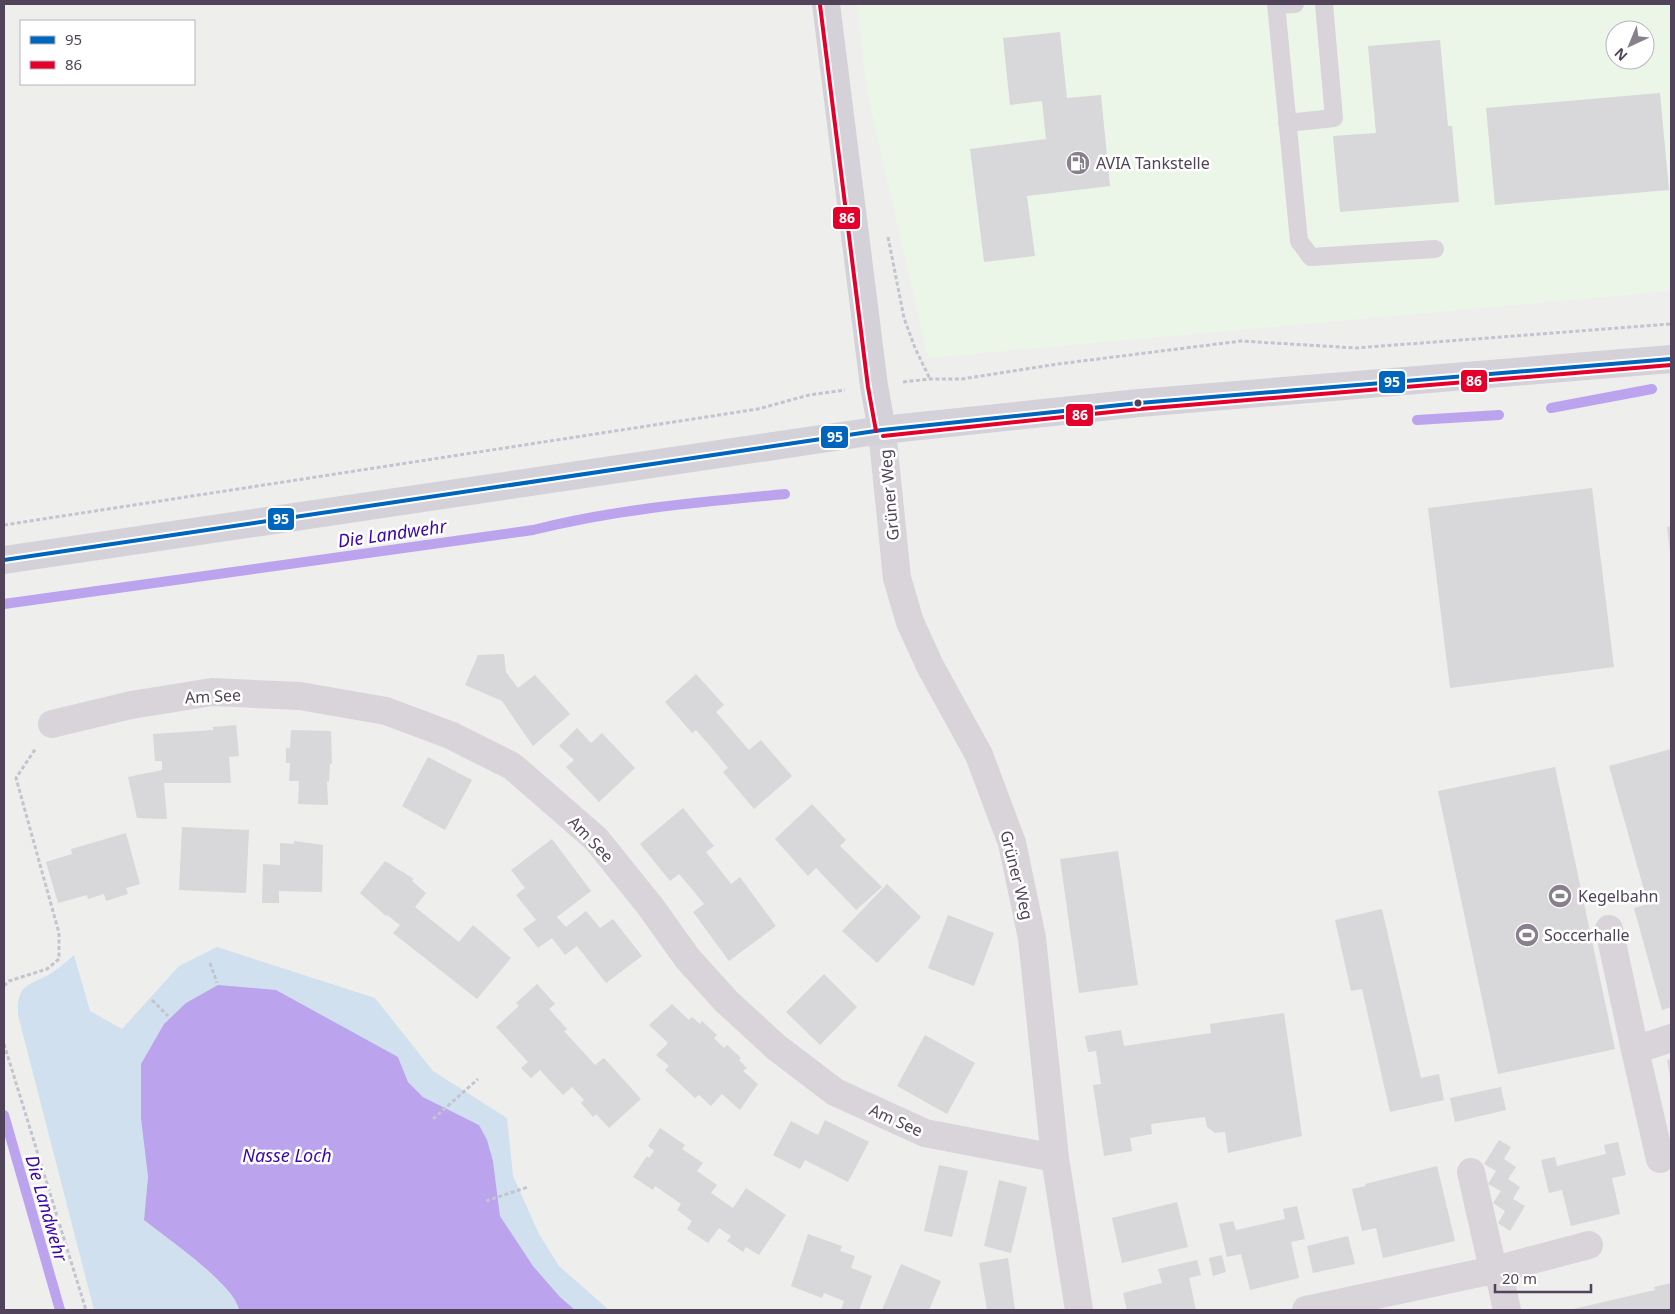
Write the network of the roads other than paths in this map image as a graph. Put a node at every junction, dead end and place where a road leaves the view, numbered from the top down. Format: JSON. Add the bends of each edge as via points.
{"nodes":[{"id":1,"x":826,"y":4,"type":"edge"},
{"id":2,"x":1276,"y":4,"type":"edge"},
{"id":3,"x":1295,"y":4,"type":"edge"},
{"id":4,"x":1324,"y":4,"type":"edge"},
{"id":5,"x":1287,"y":123,"type":"junction"},
{"id":6,"x":1435,"y":249,"type":"dead end"},
{"id":7,"x":1671,"y":359,"type":"edge"},
{"id":8,"x":882,"y":430,"type":"junction"},
{"id":9,"x":4,"y":560,"type":"edge"},
{"id":10,"x":52,"y":724,"type":"road end"},
{"id":11,"x":1609,"y":929,"type":"dead end"},
{"id":12,"x":1671,"y":1038,"type":"edge"},
{"id":13,"x":1635,"y":1050,"type":"junction"},
{"id":14,"x":1055,"y":1158,"type":"junction"},
{"id":15,"x":1660,"y":1160,"type":"dead end"},
{"id":16,"x":1471,"y":1172,"type":"dead end"},
{"id":17,"x":1589,"y":1245,"type":"dead end"},
{"id":18,"x":1496,"y":1269,"type":"junction"},
{"id":19,"x":1079,"y":1310,"type":"edge"},
{"id":20,"x":1306,"y":1310,"type":"edge"},
{"id":21,"x":1507,"y":1310,"type":"edge"}],
"edges":[{"from":1,"to":8,"type":"main road"},
{"from":2,"to":3,"type":"lane"},
{"from":2,"to":5,"type":"lane"},
{"from":4,"to":5,"type":"lane","via":[[1334,118]]},
{"from":5,"to":6,"type":"lane","via":[[1299,241],[1310,257]]},
{"from":7,"to":8,"type":"main road","via":[[1139,403]]},
{"from":8,"to":9,"type":"main road"},
{"from":8,"to":14,"type":"street","name":"Grüner Weg","via":[[896,578],[910,622],[930,666],[979,755],[1012,842],[1032,938]]},
{"from":10,"to":14,"type":"street","name":"Am See","via":[[131,705],[212,692],[300,696],[386,711],[450,735],[512,766],[596,839],[688,959],[726,1001],[776,1047],[835,1092],[925,1133]]},
{"from":11,"to":13,"type":"street"},
{"from":12,"to":13,"type":"street"},
{"from":13,"to":15,"type":"street"},
{"from":14,"to":19,"type":"street","name":"Grüner Weg"},
{"from":16,"to":18,"type":"street"},
{"from":17,"to":18,"type":"street"},
{"from":18,"to":20,"type":"street"},
{"from":18,"to":21,"type":"street"}]}
